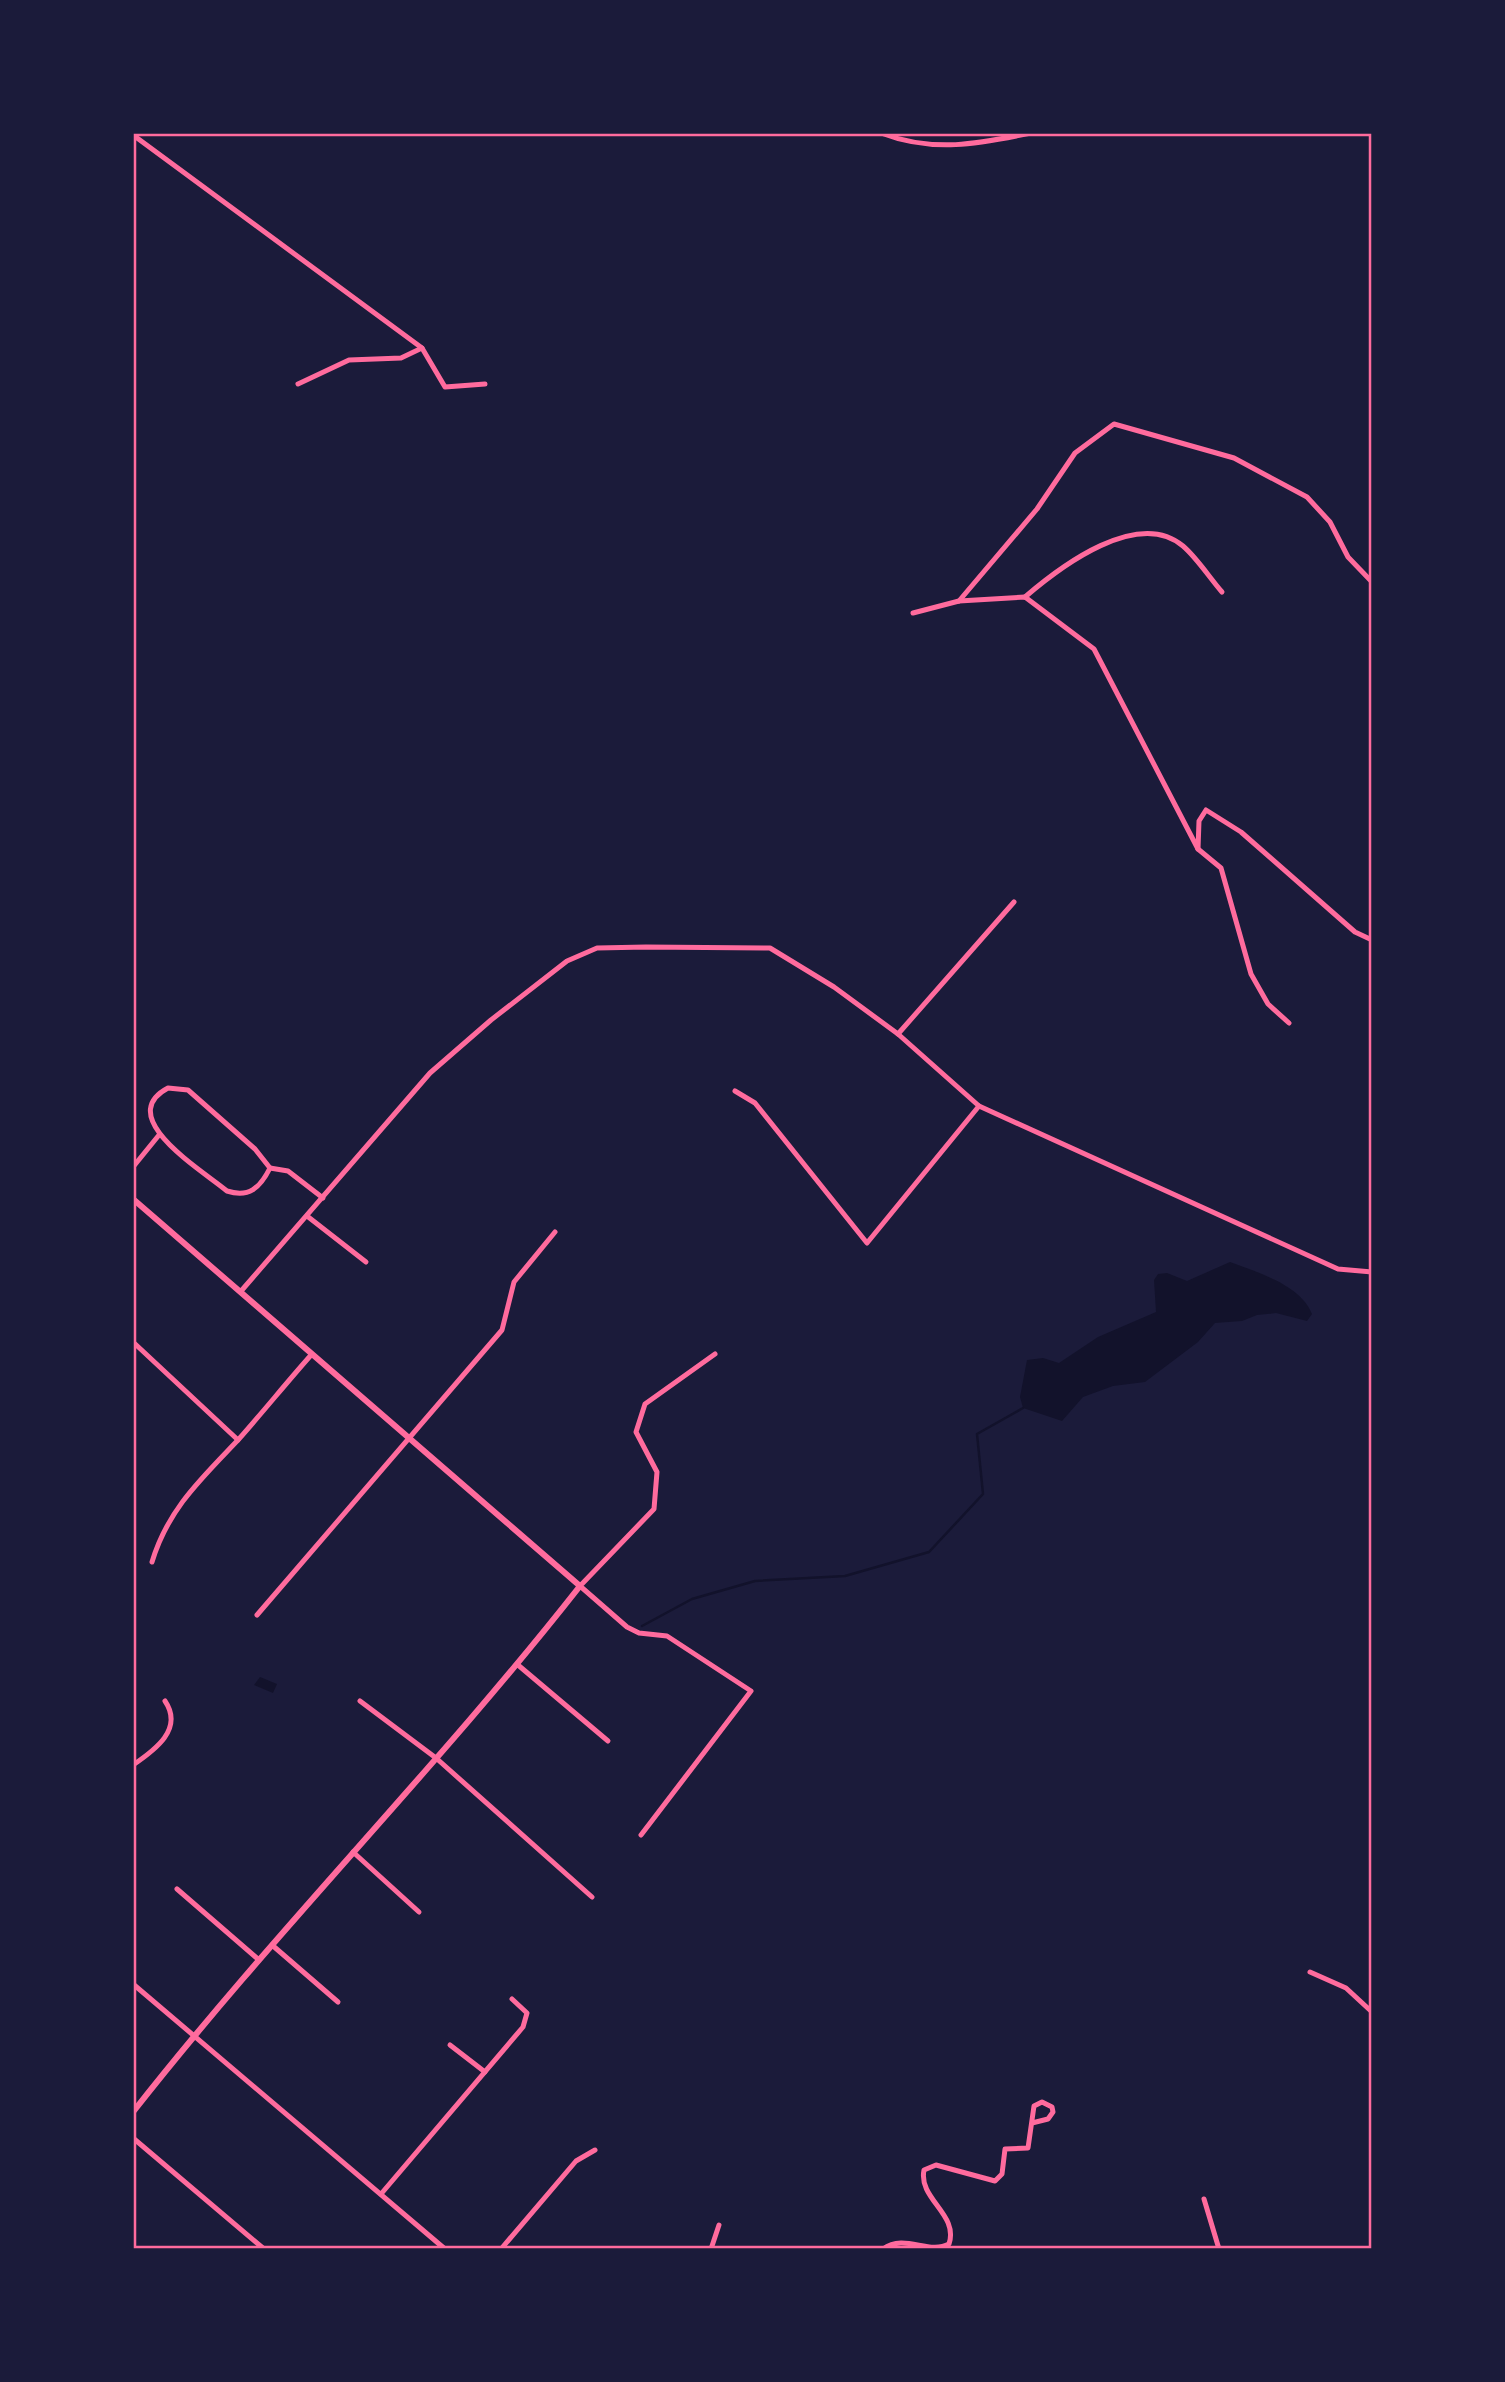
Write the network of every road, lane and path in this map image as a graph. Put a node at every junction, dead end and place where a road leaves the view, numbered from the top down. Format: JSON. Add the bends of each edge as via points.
{"nodes":[{"id":1,"x":881,"y":133,"type":"edge"},
{"id":2,"x":1031,"y":133,"type":"edge"},
{"id":3,"x":133,"y":135,"type":"edge"},
{"id":4,"x":422,"y":348,"type":"junction"},
{"id":5,"x":298,"y":384,"type":"dead end"},
{"id":6,"x":485,"y":384,"type":"dead end"},
{"id":7,"x":1372,"y":582,"type":"edge"},
{"id":8,"x":1222,"y":592,"type":"dead end"},
{"id":9,"x":1025,"y":597,"type":"junction"},
{"id":10,"x":959,"y":601,"type":"junction"},
{"id":11,"x":913,"y":613,"type":"dead end"},
{"id":12,"x":1198,"y":849,"type":"junction"},
{"id":13,"x":1014,"y":902,"type":"dead end"},
{"id":14,"x":1372,"y":940,"type":"edge"},
{"id":15,"x":1289,"y":1023,"type":"dead end"},
{"id":16,"x":898,"y":1034,"type":"junction"},
{"id":17,"x":735,"y":1091,"type":"dead end"},
{"id":18,"x":979,"y":1105,"type":"junction"},
{"id":19,"x":159,"y":1135,"type":"junction"},
{"id":20,"x":133,"y":1167,"type":"edge"},
{"id":21,"x":270,"y":1168,"type":"junction"},
{"id":22,"x":323,"y":1198,"type":"junction"},
{"id":23,"x":133,"y":1199,"type":"edge"},
{"id":24,"x":307,"y":1216,"type":"junction"},
{"id":25,"x":555,"y":1233,"type":"dead end"},
{"id":26,"x":366,"y":1262,"type":"dead end"},
{"id":27,"x":1372,"y":1272,"type":"edge"},
{"id":28,"x":242,"y":1290,"type":"junction"},
{"id":29,"x":133,"y":1342,"type":"edge"},
{"id":30,"x":312,"y":1354,"type":"junction"},
{"id":31,"x":715,"y":1354,"type":"dead end"},
{"id":32,"x":409,"y":1438,"type":"junction"},
{"id":33,"x":238,"y":1440,"type":"junction"},
{"id":34,"x":152,"y":1562,"type":"dead end"},
{"id":35,"x":580,"y":1586,"type":"junction"},
{"id":36,"x":257,"y":1615,"type":"dead end"},
{"id":37,"x":518,"y":1665,"type":"junction"},
{"id":38,"x":165,"y":1701,"type":"dead end"},
{"id":39,"x":360,"y":1701,"type":"dead end"},
{"id":40,"x":608,"y":1741,"type":"dead end"},
{"id":41,"x":436,"y":1758,"type":"junction"},
{"id":42,"x":133,"y":1765,"type":"edge"},
{"id":43,"x":641,"y":1835,"type":"dead end"},
{"id":44,"x":353,"y":1852,"type":"junction"},
{"id":45,"x":177,"y":1889,"type":"dead end"},
{"id":46,"x":592,"y":1897,"type":"dead end"},
{"id":47,"x":419,"y":1912,"type":"dead end"},
{"id":48,"x":272,"y":1945,"type":"junction"},
{"id":49,"x":259,"y":1960,"type":"junction"},
{"id":50,"x":1310,"y":1972,"type":"dead end"},
{"id":51,"x":133,"y":1984,"type":"edge"},
{"id":52,"x":512,"y":1999,"type":"dead end"},
{"id":53,"x":338,"y":2002,"type":"dead end"},
{"id":54,"x":1372,"y":2012,"type":"edge"},
{"id":55,"x":193,"y":2035,"type":"junction"},
{"id":56,"x":450,"y":2045,"type":"dead end"},
{"id":57,"x":485,"y":2072,"type":"junction"},
{"id":58,"x":133,"y":2112,"type":"edge"},
{"id":59,"x":1032,"y":2123,"type":"junction"},
{"id":60,"x":133,"y":2138,"type":"edge"},
{"id":61,"x":595,"y":2150,"type":"dead end"},
{"id":62,"x":381,"y":2194,"type":"junction"},
{"id":63,"x":1204,"y":2199,"type":"dead end"},
{"id":64,"x":719,"y":2225,"type":"dead end"},
{"id":65,"x":264,"y":2249,"type":"edge"},
{"id":66,"x":445,"y":2249,"type":"edge"},
{"id":67,"x":501,"y":2249,"type":"edge"},
{"id":68,"x":711,"y":2249,"type":"edge"},
{"id":69,"x":883,"y":2249,"type":"edge"},
{"id":70,"x":1219,"y":2249,"type":"edge"}],
"edges":[{"from":1,"to":2,"type":"street","via":[[920,144],[954,146]]},
{"from":3,"to":4,"type":"street"},
{"from":4,"to":5,"type":"street","via":[[401,358],[349,360]]},
{"from":4,"to":6,"type":"street","via":[[445,387]]},
{"from":7,"to":10,"type":"street","via":[[1348,557],[1331,522],[1307,497],[1234,458],[1114,424],[1075,453],[1029,519]]},
{"from":8,"to":9,"type":"street","via":[[1182,545],[1154,532],[1134,532],[1067,567]]},
{"from":9,"to":10,"type":"street"},
{"from":9,"to":12,"type":"street","via":[[1094,649]]},
{"from":10,"to":11,"type":"street"},
{"from":12,"to":14,"type":"street","via":[[1199,821],[1206,810],[1241,832],[1355,932]]},
{"from":12,"to":15,"type":"street","via":[[1221,868],[1251,974],[1268,1004]]},
{"from":13,"to":16,"type":"street"},
{"from":16,"to":18,"type":"street"},
{"from":16,"to":22,"type":"street","via":[[770,948],[597,948],[567,961],[430,1073]]},
{"from":17,"to":18,"type":"street","via":[[755,1103],[867,1243]]},
{"from":18,"to":27,"type":"street","via":[[1338,1269]]},
{"from":19,"to":20,"type":"street"},
{"from":19,"to":21,"type":"street","via":[[236,1194],[252,1192]]},
{"from":19,"to":21,"type":"street","via":[[149,1120],[150,1103],[168,1088],[188,1090]]},
{"from":21,"to":22,"type":"street","via":[[288,1171]]},
{"from":22,"to":24,"type":"street"},
{"from":23,"to":28,"type":"street"},
{"from":24,"to":26,"type":"street"},
{"from":24,"to":28,"type":"street"},
{"from":25,"to":32,"type":"street","via":[[514,1282],[502,1330]]},
{"from":28,"to":30,"type":"street"},
{"from":29,"to":33,"type":"street"},
{"from":30,"to":32,"type":"street"},
{"from":30,"to":33,"type":"street"},
{"from":31,"to":35,"type":"street","via":[[645,1404],[636,1432],[657,1472],[654,1509]]},
{"from":32,"to":35,"type":"street"},
{"from":32,"to":36,"type":"street"},
{"from":33,"to":34,"type":"street","via":[[193,1483],[158,1542]]},
{"from":35,"to":37,"type":"street"},
{"from":35,"to":43,"type":"street","via":[[627,1628],[667,1636],[751,1691]]},
{"from":37,"to":40,"type":"street"},
{"from":37,"to":41,"type":"street"},
{"from":38,"to":42,"type":"street","via":[[172,1712],[171,1730],[157,1749]]},
{"from":39,"to":41,"type":"street"},
{"from":41,"to":44,"type":"street"},
{"from":41,"to":46,"type":"street"},
{"from":44,"to":47,"type":"street"},
{"from":44,"to":48,"type":"street"},
{"from":45,"to":49,"type":"street"},
{"from":48,"to":49,"type":"street"},
{"from":48,"to":53,"type":"street"},
{"from":49,"to":55,"type":"street"},
{"from":50,"to":54,"type":"street","via":[[1346,1988]]},
{"from":51,"to":55,"type":"street"},
{"from":52,"to":57,"type":"street","via":[[527,2013],[523,2027]]},
{"from":55,"to":58,"type":"street"},
{"from":55,"to":62,"type":"street"},
{"from":56,"to":57,"type":"street"},
{"from":57,"to":62,"type":"street"},
{"from":59,"to":59,"type":"street","via":[[1048,2119],[1052,2107],[1037,2102]]},
{"from":59,"to":69,"type":"street","via":[[1028,2148],[1004,2149],[1002,2174],[995,2181],[936,2165],[924,2170],[927,2192],[948,2220],[949,2244],[935,2248],[901,2242]]},
{"from":60,"to":65,"type":"street"},
{"from":61,"to":67,"type":"street","via":[[576,2161]]},
{"from":62,"to":66,"type":"street"},
{"from":63,"to":70,"type":"street"},
{"from":64,"to":68,"type":"street"}]}
